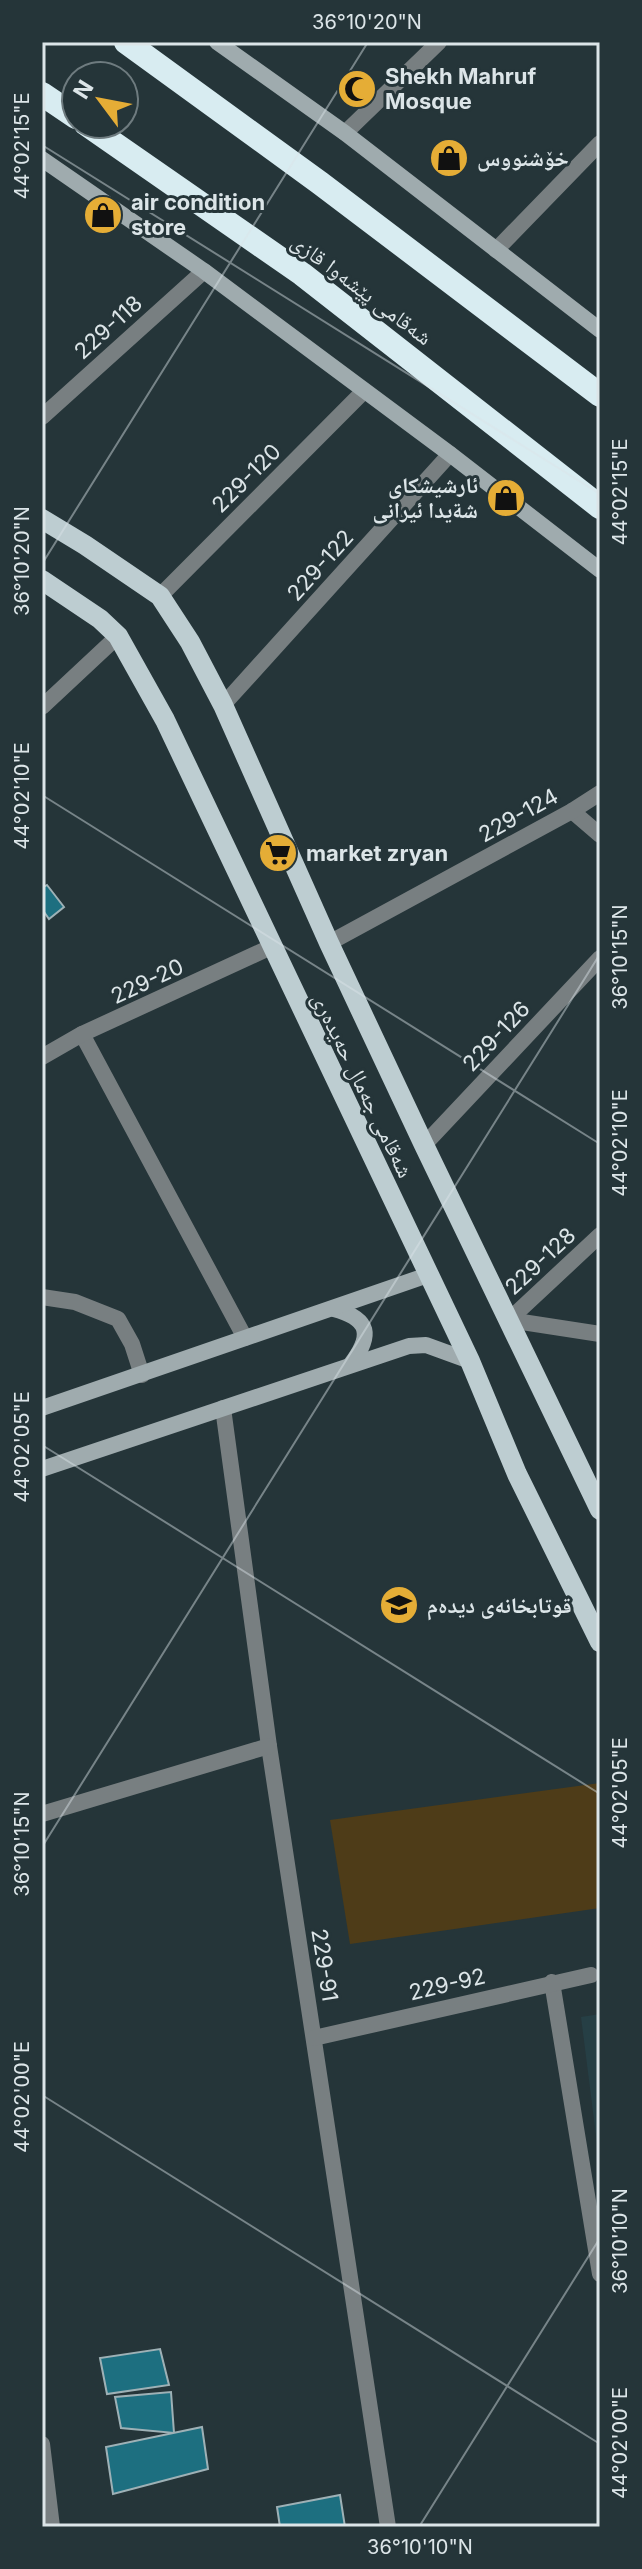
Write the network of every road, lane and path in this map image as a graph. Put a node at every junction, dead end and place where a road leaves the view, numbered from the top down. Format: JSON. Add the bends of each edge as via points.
{"nodes":[{"id":1,"x":126,"y":42,"type":"edge"},
{"id":2,"x":217,"y":42,"type":"edge"},
{"id":3,"x":439,"y":42,"type":"edge"},
{"id":4,"x":42,"y":94,"type":"edge"},
{"id":5,"x":60,"y":106,"type":"edge"},
{"id":6,"x":345,"y":133,"type":"junction"},
{"id":7,"x":109,"y":140,"type":"edge"},
{"id":8,"x":600,"y":143,"type":"edge"},
{"id":9,"x":43,"y":161,"type":"edge"},
{"id":10,"x":496,"y":250,"type":"junction"},
{"id":11,"x":204,"y":271,"type":"junction"},
{"id":12,"x":600,"y":330,"type":"edge"},
{"id":13,"x":364,"y":391,"type":"junction"},
{"id":14,"x":600,"y":395,"type":"edge"},
{"id":15,"x":42,"y":417,"type":"edge"},
{"id":16,"x":450,"y":454,"type":"junction"},
{"id":17,"x":600,"y":507,"type":"edge"},
{"id":18,"x":42,"y":519,"type":"edge"},
{"id":19,"x":600,"y":570,"type":"edge"},
{"id":20,"x":42,"y":580,"type":"edge"},
{"id":21,"x":160,"y":596,"type":"junction"},
{"id":22,"x":118,"y":636,"type":"junction"},
{"id":23,"x":223,"y":705,"type":"junction"},
{"id":24,"x":42,"y":707,"type":"edge"},
{"id":25,"x":600,"y":793,"type":"edge"},
{"id":26,"x":572,"y":811,"type":"junction"},
{"id":27,"x":600,"y":835,"type":"edge"},
{"id":28,"x":329,"y":943,"type":"junction"},
{"id":29,"x":271,"y":947,"type":"junction"},
{"id":30,"x":600,"y":958,"type":"edge"},
{"id":31,"x":82,"y":1034,"type":"junction"},
{"id":32,"x":42,"y":1057,"type":"edge"},
{"id":33,"x":424,"y":1145,"type":"junction"},
{"id":34,"x":600,"y":1235,"type":"edge"},
{"id":35,"x":428,"y":1275,"type":"junction"},
{"id":36,"x":42,"y":1297,"type":"edge"},
{"id":37,"x":334,"y":1309,"type":"junction"},
{"id":38,"x":509,"y":1320,"type":"junction"},
{"id":39,"x":600,"y":1334,"type":"edge"},
{"id":40,"x":245,"y":1338,"type":"junction"},
{"id":41,"x":470,"y":1361,"type":"junction"},
{"id":42,"x":351,"y":1364,"type":"junction"},
{"id":43,"x":142,"y":1375,"type":"junction"},
{"id":44,"x":42,"y":1408,"type":"edge"},
{"id":45,"x":223,"y":1408,"type":"junction"},
{"id":46,"x":42,"y":1469,"type":"edge"},
{"id":47,"x":600,"y":1510,"type":"edge"},
{"id":48,"x":600,"y":1642,"type":"edge"},
{"id":49,"x":269,"y":1746,"type":"junction"},
{"id":50,"x":42,"y":1814,"type":"edge"},
{"id":51,"x":591,"y":1975,"type":"dead end"},
{"id":52,"x":552,"y":1982,"type":"junction"},
{"id":53,"x":314,"y":2038,"type":"junction"},
{"id":54,"x":600,"y":2274,"type":"edge"},
{"id":55,"x":42,"y":2444,"type":"edge"},
{"id":56,"x":52,"y":2527,"type":"edge"},
{"id":57,"x":388,"y":2527,"type":"edge"}],
"edges":[{"from":1,"to":14,"type":"highway"},
{"from":2,"to":6,"type":"street"},
{"from":3,"to":6,"type":"street"},
{"from":4,"to":5,"type":"highway"},
{"from":6,"to":10,"type":"street"},
{"from":7,"to":17,"type":"highway","name":"شەقامی پێشەوا قازی","via":[[302,274]]},
{"from":8,"to":10,"type":"street"},
{"from":9,"to":11,"type":"street"},
{"from":10,"to":12,"type":"street"},
{"from":11,"to":13,"type":"street"},
{"from":11,"to":15,"type":"street","name":"229-118"},
{"from":13,"to":16,"type":"street"},
{"from":13,"to":21,"type":"street","name":"229-120"},
{"from":16,"to":19,"type":"street"},
{"from":16,"to":23,"type":"street","name":"229-122"},
{"from":18,"to":21,"type":"main road","name":"شەقامی جەمال حەیدەری"},
{"from":20,"to":22,"type":"main road","name":"شەقامی جەمال حەیدەری"},
{"from":21,"to":23,"type":"main road","name":"شەقامی جەمال حەیدەری"},
{"from":22,"to":24,"type":"street"},
{"from":22,"to":29,"type":"main road","name":"شەقامی جەمال حەیدەری","via":[[165,720]]},
{"from":23,"to":28,"type":"main road","name":"شەقامی جەمال حەیدەری"},
{"from":25,"to":26,"type":"street","name":"229-124"},
{"from":26,"to":27,"type":"street"},
{"from":26,"to":28,"type":"street","name":"229-124"},
{"from":28,"to":33,"type":"main road","name":"شەقامی جەمال حەیدەری"},
{"from":29,"to":31,"type":"street","name":"229-20"},
{"from":29,"to":35,"type":"main road","name":"شەقامی جەمال حەیدەری"},
{"from":30,"to":33,"type":"street","name":"229-126"},
{"from":31,"to":32,"type":"street","name":"229-20"},
{"from":31,"to":40,"type":"street"},
{"from":33,"to":38,"type":"main road","name":"شەقامی جەمال حەیدەری"},
{"from":34,"to":38,"type":"street","name":"229-128"},
{"from":35,"to":37,"type":"street"},
{"from":35,"to":41,"type":"main road","name":"شەقامی جەمال حەیدەری"},
{"from":36,"to":43,"type":"street","via":[[75,1302],[118,1319]]},
{"from":37,"to":40,"type":"street"},
{"from":37,"to":42,"type":"street","via":[[358,1318],[364,1327],[365,1341]]},
{"from":38,"to":39,"type":"street"},
{"from":38,"to":47,"type":"main road","name":"شەقامی جەمال حەیدەری"},
{"from":40,"to":43,"type":"street"},
{"from":41,"to":42,"type":"street","via":[[426,1345]]},
{"from":41,"to":48,"type":"main road","name":"شەقامی جەمال حەیدەری","via":[[517,1474]]},
{"from":42,"to":45,"type":"street"},
{"from":43,"to":44,"type":"street"},
{"from":45,"to":46,"type":"street"},
{"from":45,"to":49,"type":"street","name":"229-91"},
{"from":49,"to":50,"type":"street"},
{"from":49,"to":53,"type":"street","name":"229-91"},
{"from":51,"to":52,"type":"street","name":"229-92"},
{"from":52,"to":53,"type":"street","name":"229-92"},
{"from":52,"to":54,"type":"street"},
{"from":53,"to":57,"type":"street","name":"229-91"},
{"from":55,"to":56,"type":"street"}]}
